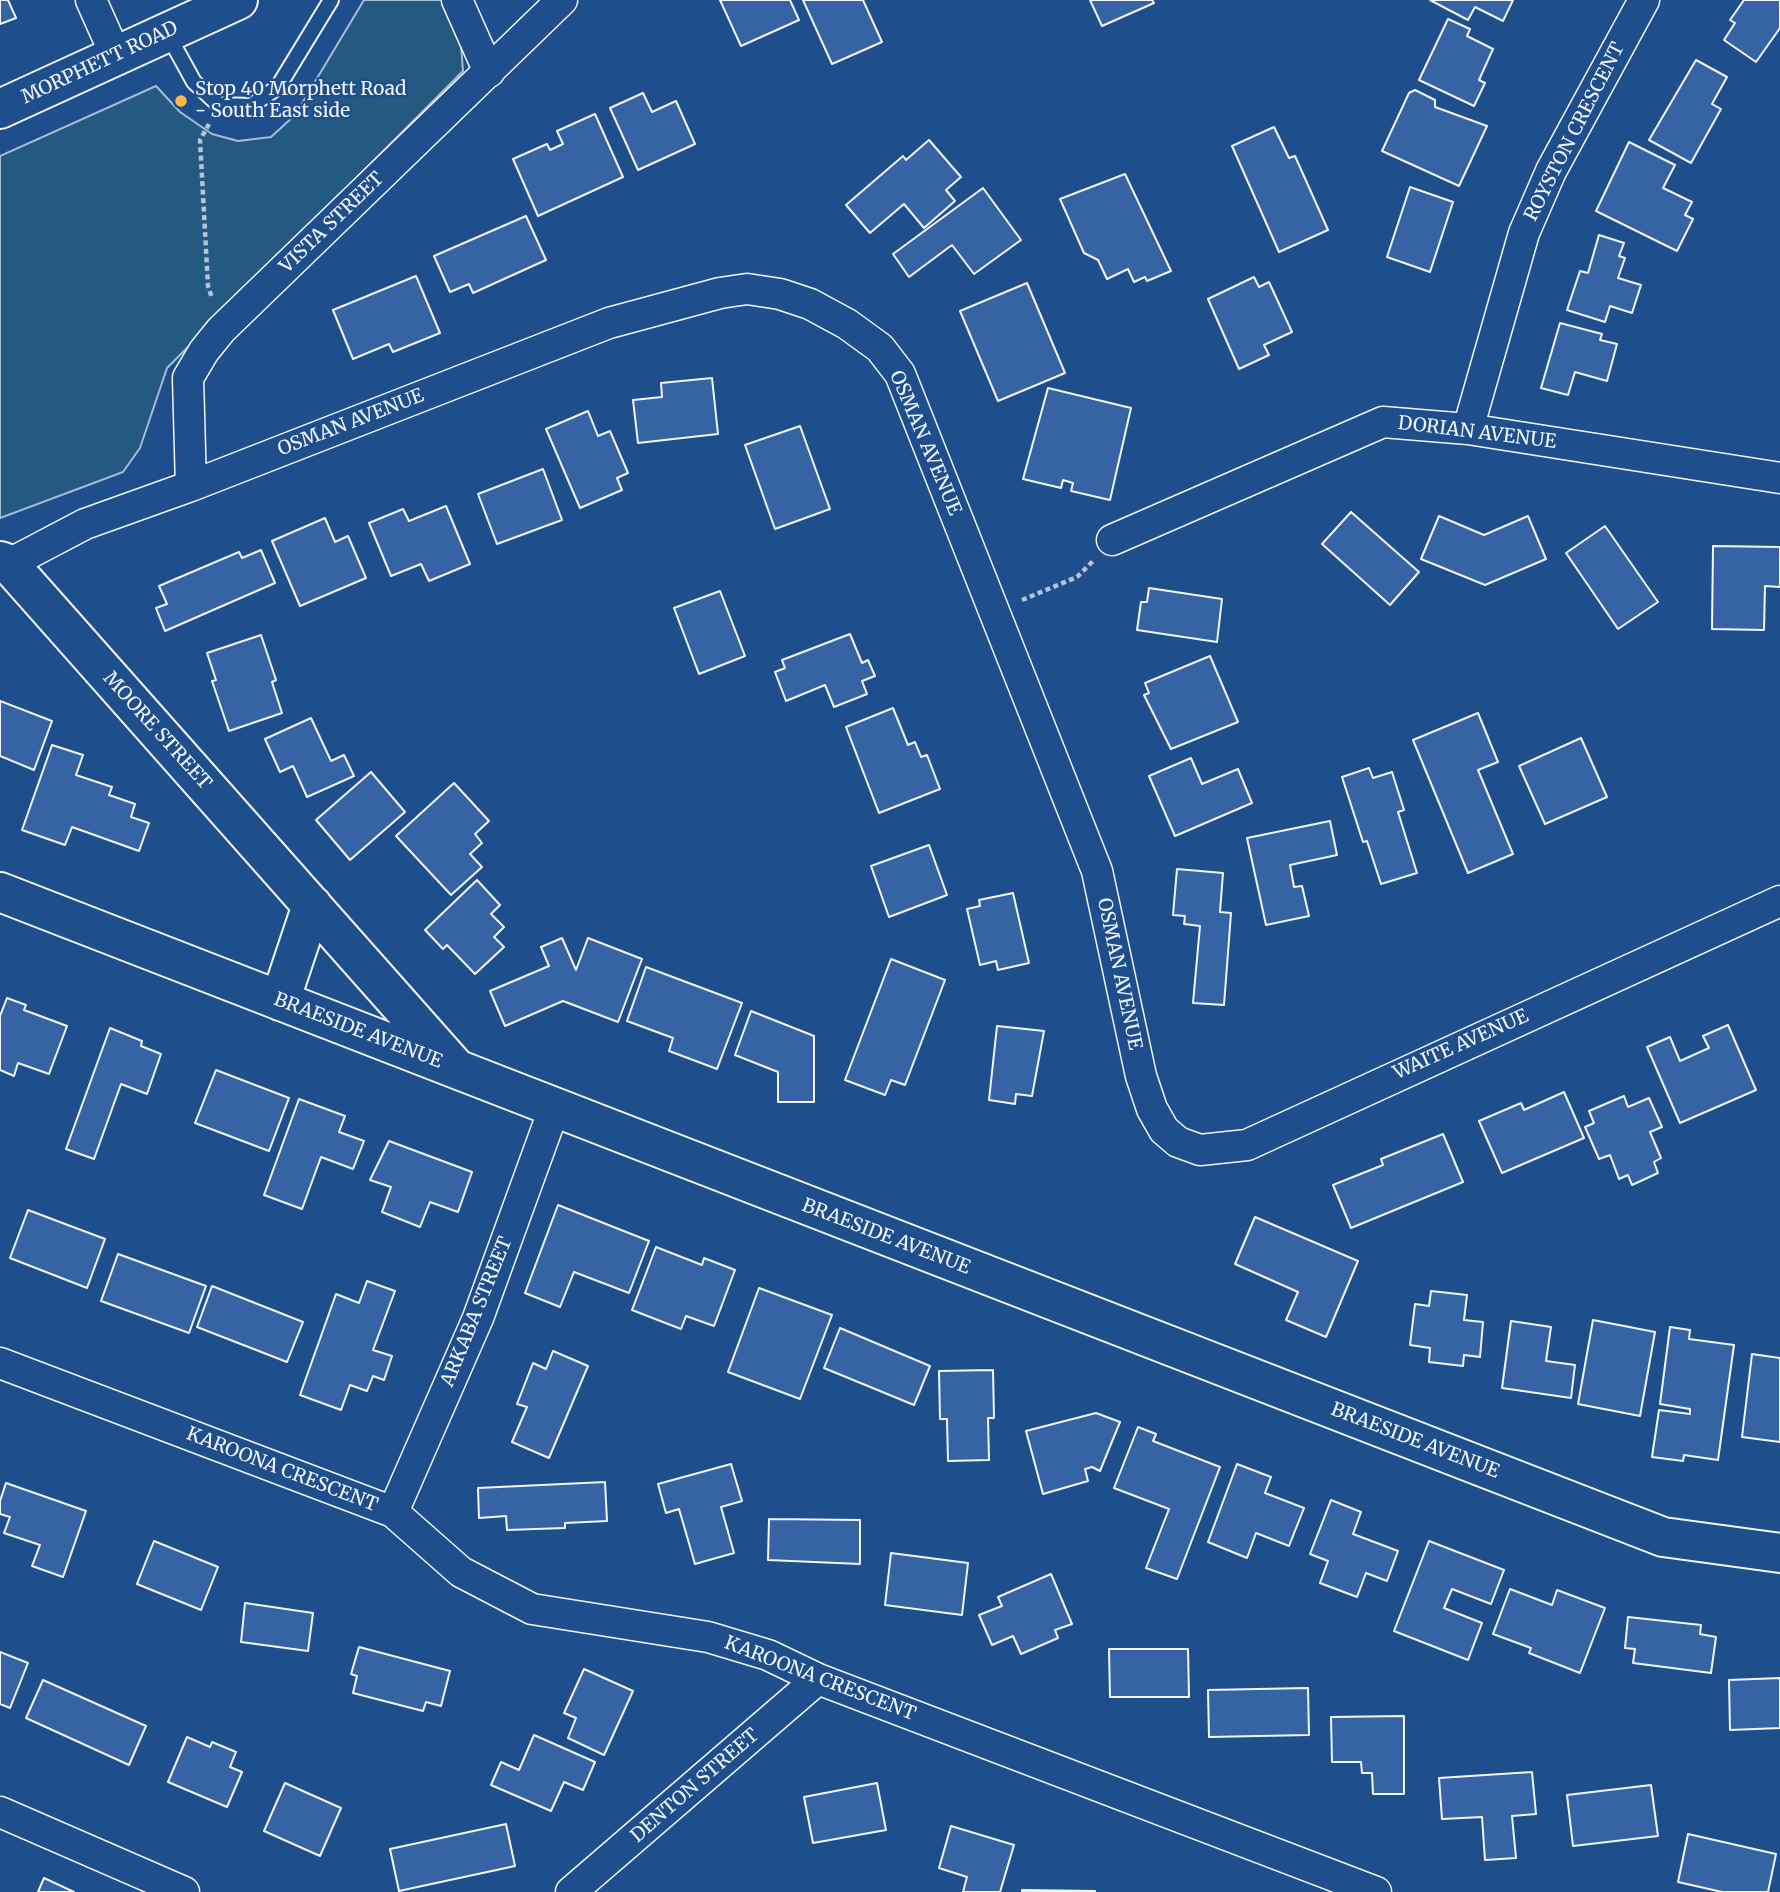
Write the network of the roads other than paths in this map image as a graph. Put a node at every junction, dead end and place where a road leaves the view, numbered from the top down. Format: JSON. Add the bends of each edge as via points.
{"nodes":[{"id":1,"x":90,"y":0,"type":"edge"},
{"id":2,"x":239,"y":0,"type":"edge"},
{"id":3,"x":331,"y":0,"type":"edge"},
{"id":4,"x":457,"y":0,"type":"edge"},
{"id":5,"x":562,"y":0,"type":"edge"},
{"id":6,"x":1644,"y":0,"type":"edge"},
{"id":7,"x":167,"y":33,"type":"junction"},
{"id":8,"x":116,"y":56,"type":"junction"},
{"id":9,"x":489,"y":72,"type":"junction"},
{"id":10,"x":0,"y":109,"type":"edge"},
{"id":11,"x":1468,"y":429,"type":"junction"},
{"id":12,"x":1780,"y":478,"type":"edge"},
{"id":13,"x":191,"y":486,"type":"junction"},
{"id":14,"x":1112,"y":540,"type":"road end"},
{"id":15,"x":5,"y":562,"type":"edge"},
{"id":16,"x":0,"y":892,"type":"edge"},
{"id":17,"x":1780,"y":901,"type":"edge"},
{"id":18,"x":312,"y":905,"type":"junction"},
{"id":19,"x":280,"y":1001,"type":"junction"},
{"id":20,"x":458,"y":1070,"type":"junction"},
{"id":21,"x":554,"y":1109,"type":"junction"},
{"id":22,"x":1152,"y":1109,"type":"joint"},
{"id":23,"x":0,"y":1363,"type":"edge"},
{"id":24,"x":393,"y":1512,"type":"junction"},
{"id":25,"x":1780,"y":1553,"type":"edge"},
{"id":26,"x":818,"y":1679,"type":"junction"},
{"id":27,"x":0,"y":1812,"type":"edge"},
{"id":28,"x":184,"y":1892,"type":"edge"},
{"id":29,"x":571,"y":1892,"type":"edge"},
{"id":30,"x":1376,"y":1892,"type":"edge"}],
"edges":[{"from":1,"to":8,"type":"street"},
{"from":2,"to":7,"type":"street","name":"MORPHETT ROAD"},
{"from":3,"to":7,"type":"lane","via":[[278,88],[251,106],[219,105],[194,82]]},
{"from":4,"to":9,"type":"street"},
{"from":5,"to":9,"type":"street","name":"VISTA STREET"},
{"from":6,"to":11,"type":"street","name":"ROYSTON CRESCENT","via":[[1551,171],[1524,233]]},
{"from":7,"to":8,"type":"street","name":"MORPHETT ROAD"},
{"from":8,"to":10,"type":"street","name":"MORPHETT ROAD"},
{"from":9,"to":13,"type":"street","name":"VISTA STREET","via":[[224,327],[188,377]]},
{"from":11,"to":12,"type":"street","name":"DORIAN AVENUE"},
{"from":11,"to":14,"type":"street","name":"DORIAN AVENUE","via":[[1383,422]]},
{"from":13,"to":15,"type":"street","name":"OSMAN AVENUE","via":[[85,524]]},
{"from":13,"to":22,"type":"street","name":"OSMAN AVENUE","via":[[609,323],[720,293],[747,289],[780,294],[848,324],[880,348],[900,374],[1097,871]]},
{"from":15,"to":18,"type":"street","name":"MOORE STREET"},
{"from":16,"to":19,"type":"street","name":"BRAESIDE AVENUE"},
{"from":17,"to":22,"type":"street","name":"WAITE AVENUE","via":[[1247,1145],[1199,1150],[1164,1130]]},
{"from":18,"to":19,"type":"street"},
{"from":18,"to":20,"type":"street","name":"MOORE STREET"},
{"from":19,"to":20,"type":"street","name":"BRAESIDE AVENUE"},
{"from":20,"to":21,"type":"street","name":"BRAESIDE AVENUE"},
{"from":21,"to":24,"type":"street","name":"ARKABA STREET","via":[[478,1318]]},
{"from":21,"to":25,"type":"street","name":"BRAESIDE AVENUE","via":[[1663,1537]]},
{"from":23,"to":24,"type":"street","name":"KAROONA CRESCENT"},
{"from":24,"to":26,"type":"street","name":"KAROONA CRESCENT","via":[[461,1572],[532,1609],[708,1637],[768,1655]]},
{"from":26,"to":29,"type":"street","name":"DENTON STREET"},
{"from":26,"to":30,"type":"street","name":"KAROONA CRESCENT"},
{"from":27,"to":28,"type":"street"}]}
